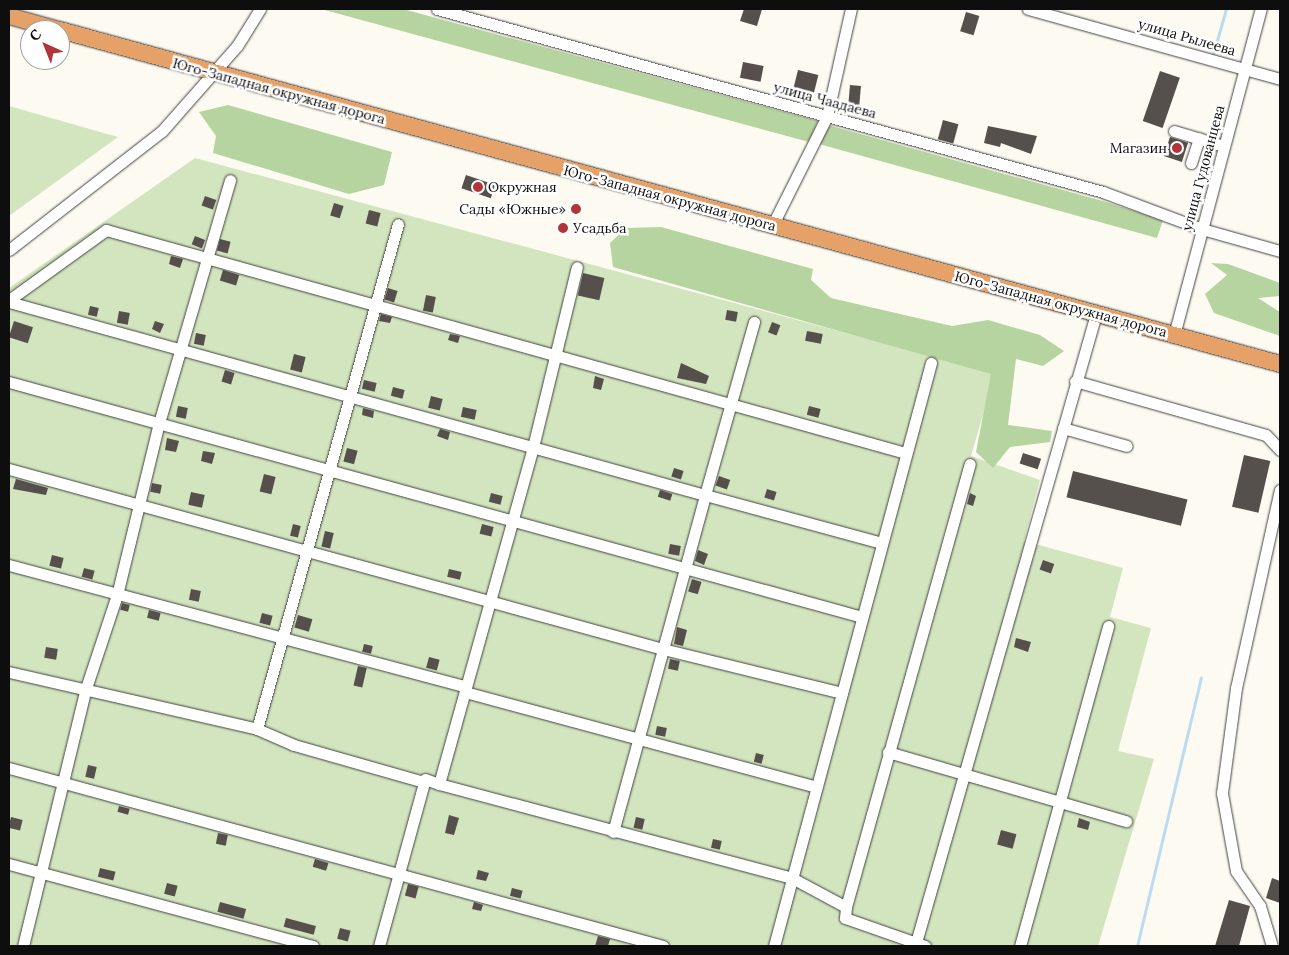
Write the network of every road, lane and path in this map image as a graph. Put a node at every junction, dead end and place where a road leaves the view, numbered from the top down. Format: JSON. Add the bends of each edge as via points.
{"nodes":[{"id":1,"x":260,"y":9,"type":"edge"},
{"id":2,"x":437,"y":9,"type":"edge"},
{"id":3,"x":851,"y":9,"type":"edge"},
{"id":4,"x":1028,"y":9,"type":"edge"},
{"id":5,"x":1262,"y":9,"type":"edge"},
{"id":6,"x":9,"y":16,"type":"edge"},
{"id":7,"x":23,"y":20,"type":"edge"},
{"id":8,"x":70,"y":33,"type":"edge"},
{"id":9,"x":1245,"y":70,"type":"junction"},
{"id":10,"x":214,"y":73,"type":"junction"},
{"id":11,"x":1280,"y":78,"type":"edge"},
{"id":12,"x":827,"y":116,"type":"junction"},
{"id":13,"x":1174,"y":131,"type":"dead end"},
{"id":14,"x":1199,"y":138,"type":"junction"},
{"id":15,"x":1224,"y":146,"type":"junction"},
{"id":16,"x":1191,"y":163,"type":"dead end"},
{"id":17,"x":230,"y":180,"type":"dead end"},
{"id":18,"x":398,"y":224,"type":"dead end"},
{"id":19,"x":772,"y":226,"type":"junction"},
{"id":20,"x":1202,"y":229,"type":"junction"},
{"id":21,"x":9,"y":250,"type":"edge"},
{"id":22,"x":1280,"y":251,"type":"edge"},
{"id":23,"x":205,"y":258,"type":"junction"},
{"id":24,"x":577,"y":267,"type":"dead end"},
{"id":25,"x":9,"y":301,"type":"edge"},
{"id":26,"x":376,"y":307,"type":"junction"},
{"id":27,"x":1096,"y":314,"type":"junction"},
{"id":28,"x":754,"y":322,"type":"dead end"},
{"id":29,"x":1174,"y":335,"type":"junction"},
{"id":30,"x":180,"y":349,"type":"junction"},
{"id":31,"x":554,"y":356,"type":"junction"},
{"id":32,"x":931,"y":363,"type":"dead end"},
{"id":33,"x":1280,"y":364,"type":"edge"},
{"id":34,"x":1075,"y":381,"type":"junction"},
{"id":35,"x":9,"y":382,"type":"edge"},
{"id":36,"x":352,"y":396,"type":"junction"},
{"id":37,"x":730,"y":401,"type":"junction"},
{"id":38,"x":158,"y":423,"type":"junction"},
{"id":39,"x":1063,"y":428,"type":"junction"},
{"id":40,"x":1127,"y":446,"type":"dead end"},
{"id":41,"x":533,"y":448,"type":"junction"},
{"id":42,"x":1280,"y":450,"type":"edge"},
{"id":43,"x":906,"y":453,"type":"junction"},
{"id":44,"x":970,"y":464,"type":"dead end"},
{"id":45,"x":9,"y":469,"type":"edge"},
{"id":46,"x":332,"y":470,"type":"junction"},
{"id":47,"x":1280,"y":490,"type":"edge"},
{"id":48,"x":705,"y":495,"type":"junction"},
{"id":49,"x":142,"y":506,"type":"junction"},
{"id":50,"x":513,"y":520,"type":"junction"},
{"id":51,"x":882,"y":543,"type":"junction"},
{"id":52,"x":310,"y":553,"type":"junction"},
{"id":53,"x":9,"y":565,"type":"edge"},
{"id":54,"x":684,"y":568,"type":"junction"},
{"id":55,"x":117,"y":595,"type":"junction"},
{"id":56,"x":490,"y":601,"type":"junction"},
{"id":57,"x":862,"y":617,"type":"junction"},
{"id":58,"x":1108,"y":626,"type":"dead end"},
{"id":59,"x":283,"y":637,"type":"junction"},
{"id":60,"x":663,"y":649,"type":"junction"},
{"id":61,"x":9,"y":672,"type":"edge"},
{"id":62,"x":86,"y":688,"type":"junction"},
{"id":63,"x":465,"y":690,"type":"junction"},
{"id":64,"x":842,"y":693,"type":"junction"},
{"id":65,"x":257,"y":729,"type":"junction"},
{"id":66,"x":638,"y":740,"type":"junction"},
{"id":67,"x":888,"y":752,"type":"junction"},
{"id":68,"x":9,"y":768,"type":"edge"},
{"id":69,"x":965,"y":774,"type":"junction"},
{"id":70,"x":424,"y":782,"type":"junction"},
{"id":71,"x":62,"y":783,"type":"junction"},
{"id":72,"x":439,"y":784,"type":"junction"},
{"id":73,"x":816,"y":787,"type":"junction"},
{"id":74,"x":1059,"y":804,"type":"junction"},
{"id":75,"x":1126,"y":821,"type":"dead end"},
{"id":76,"x":613,"y":832,"type":"junction"},
{"id":77,"x":9,"y":864,"type":"edge"},
{"id":78,"x":400,"y":872,"type":"junction"},
{"id":79,"x":44,"y":874,"type":"junction"},
{"id":80,"x":792,"y":878,"type":"junction"},
{"id":81,"x":846,"y":907,"type":"junction"},
{"id":82,"x":918,"y":945,"type":"edge"},
{"id":83,"x":23,"y":946,"type":"edge"},
{"id":84,"x":313,"y":946,"type":"edge"},
{"id":85,"x":379,"y":946,"type":"edge"},
{"id":86,"x":663,"y":946,"type":"edge"},
{"id":87,"x":774,"y":946,"type":"edge"},
{"id":88,"x":1020,"y":946,"type":"edge"},
{"id":89,"x":1272,"y":946,"type":"edge"}],
"edges":[{"from":1,"to":10,"type":"street"},
{"from":2,"to":12,"type":"street","name":"улица Чаадаева"},
{"from":3,"to":12,"type":"street"},
{"from":4,"to":9,"type":"street","name":"улица Рылеева"},
{"from":5,"to":9,"type":"street","name":"улица Гудованцева"},
{"from":6,"to":7,"type":"highway","name":"Юго-Западная окружная дорога"},
{"from":8,"to":10,"type":"highway","name":"Юго-Западная окружная дорога"},
{"from":9,"to":11,"type":"street","name":"улица Рылеева"},
{"from":9,"to":15,"type":"street","name":"улица Гудованцева"},
{"from":10,"to":19,"type":"highway","name":"Юго-Западная окружная дорога"},
{"from":10,"to":21,"type":"street","via":[[162,131]]},
{"from":12,"to":19,"type":"street"},
{"from":12,"to":20,"type":"street","name":"улица Чаадаева","via":[[1103,192]]},
{"from":13,"to":14,"type":"street"},
{"from":14,"to":15,"type":"street"},
{"from":14,"to":16,"type":"street"},
{"from":15,"to":20,"type":"street","name":"улица Гудованцева"},
{"from":17,"to":23,"type":"street"},
{"from":18,"to":26,"type":"street"},
{"from":19,"to":27,"type":"highway","name":"Юго-Западная окружная дорога"},
{"from":20,"to":22,"type":"street","name":"улица Чаадаева"},
{"from":20,"to":29,"type":"street","name":"улица Гудованцева"},
{"from":23,"to":25,"type":"street","via":[[106,230]]},
{"from":23,"to":26,"type":"street"},
{"from":23,"to":30,"type":"street"},
{"from":24,"to":31,"type":"street"},
{"from":25,"to":30,"type":"street"},
{"from":26,"to":31,"type":"street"},
{"from":26,"to":36,"type":"street"},
{"from":27,"to":29,"type":"highway","name":"Юго-Западная окружная дорога"},
{"from":27,"to":34,"type":"street"},
{"from":28,"to":37,"type":"street"},
{"from":29,"to":33,"type":"highway","name":"Юго-Западная окружная дорога"},
{"from":30,"to":36,"type":"street"},
{"from":30,"to":38,"type":"street"},
{"from":31,"to":37,"type":"street"},
{"from":31,"to":41,"type":"street"},
{"from":32,"to":43,"type":"street"},
{"from":34,"to":39,"type":"street"},
{"from":34,"to":42,"type":"street","via":[[1266,435]]},
{"from":35,"to":38,"type":"street"},
{"from":36,"to":41,"type":"street"},
{"from":36,"to":46,"type":"street"},
{"from":37,"to":43,"type":"street"},
{"from":37,"to":48,"type":"street"},
{"from":38,"to":46,"type":"street"},
{"from":38,"to":49,"type":"street"},
{"from":39,"to":40,"type":"street"},
{"from":39,"to":69,"type":"street"},
{"from":41,"to":48,"type":"street"},
{"from":41,"to":50,"type":"street"},
{"from":43,"to":51,"type":"street"},
{"from":44,"to":67,"type":"street"},
{"from":45,"to":49,"type":"street"},
{"from":46,"to":50,"type":"street"},
{"from":46,"to":52,"type":"street"},
{"from":47,"to":89,"type":"street","via":[[1236,688],[1222,794],[1236,871],[1260,906]]},
{"from":48,"to":51,"type":"street"},
{"from":48,"to":54,"type":"street"},
{"from":49,"to":52,"type":"street"},
{"from":49,"to":55,"type":"street"},
{"from":50,"to":54,"type":"street"},
{"from":50,"to":56,"type":"street"},
{"from":51,"to":57,"type":"street"},
{"from":52,"to":56,"type":"street"},
{"from":52,"to":59,"type":"street"},
{"from":53,"to":55,"type":"street"},
{"from":54,"to":57,"type":"street"},
{"from":54,"to":60,"type":"street"},
{"from":55,"to":59,"type":"street"},
{"from":55,"to":62,"type":"street"},
{"from":56,"to":60,"type":"street"},
{"from":56,"to":63,"type":"street"},
{"from":57,"to":64,"type":"street"},
{"from":58,"to":74,"type":"street"},
{"from":59,"to":63,"type":"street"},
{"from":59,"to":65,"type":"street"},
{"from":60,"to":64,"type":"street"},
{"from":60,"to":66,"type":"street"},
{"from":61,"to":62,"type":"street"},
{"from":62,"to":65,"type":"street"},
{"from":62,"to":71,"type":"street"},
{"from":63,"to":66,"type":"street"},
{"from":63,"to":72,"type":"street"},
{"from":64,"to":73,"type":"street"},
{"from":65,"to":70,"type":"street","via":[[294,744]]},
{"from":66,"to":73,"type":"street"},
{"from":66,"to":76,"type":"street"},
{"from":67,"to":69,"type":"street"},
{"from":67,"to":81,"type":"street"},
{"from":68,"to":71,"type":"street"},
{"from":69,"to":74,"type":"street"},
{"from":69,"to":82,"type":"street"},
{"from":70,"to":72,"type":"street"},
{"from":70,"to":78,"type":"street"},
{"from":71,"to":78,"type":"street"},
{"from":71,"to":79,"type":"street"},
{"from":72,"to":76,"type":"street"},
{"from":73,"to":80,"type":"street"},
{"from":74,"to":75,"type":"street"},
{"from":74,"to":88,"type":"street"},
{"from":76,"to":80,"type":"street"},
{"from":77,"to":79,"type":"street"},
{"from":78,"to":85,"type":"street"},
{"from":78,"to":86,"type":"street"},
{"from":79,"to":83,"type":"street"},
{"from":79,"to":84,"type":"street"},
{"from":80,"to":81,"type":"street"},
{"from":80,"to":87,"type":"street"},
{"from":81,"to":82,"type":"street","via":[[845,918]]}]}
